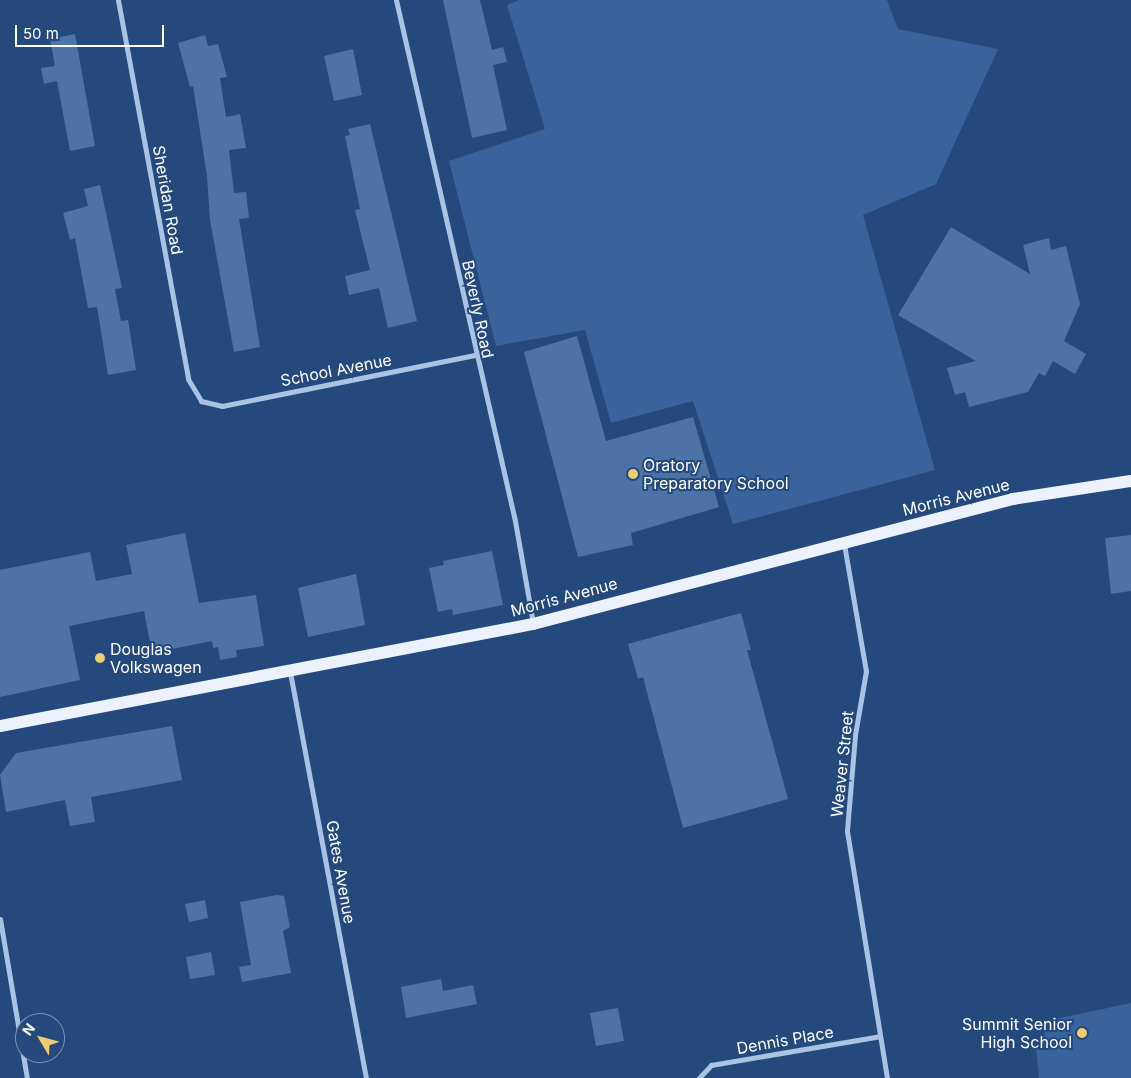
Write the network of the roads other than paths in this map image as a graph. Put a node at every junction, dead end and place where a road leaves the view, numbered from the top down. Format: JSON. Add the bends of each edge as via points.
{"nodes":[{"id":1,"x":118,"y":0,"type":"edge"},
{"id":2,"x":396,"y":0,"type":"edge"},
{"id":3,"x":476,"y":355,"type":"junction"},
{"id":4,"x":201,"y":401,"type":"joint"},
{"id":5,"x":1131,"y":481,"type":"edge"},
{"id":6,"x":844,"y":541,"type":"junction"},
{"id":7,"x":533,"y":624,"type":"junction"},
{"id":8,"x":290,"y":671,"type":"junction"},
{"id":9,"x":0,"y":726,"type":"edge"},
{"id":10,"x":0,"y":918,"type":"edge"},
{"id":11,"x":880,"y":1036,"type":"junction"},
{"id":12,"x":28,"y":1078,"type":"edge"},
{"id":13,"x":366,"y":1078,"type":"edge"},
{"id":14,"x":698,"y":1078,"type":"edge"},
{"id":15,"x":887,"y":1078,"type":"edge"}],
"edges":[{"from":1,"to":4,"type":"street","name":"Sheridan Road","via":[[188,379]]},
{"from":2,"to":3,"type":"street","name":"Beverly Road"},
{"from":3,"to":4,"type":"street","name":"School Avenue","via":[[222,406]]},
{"from":3,"to":7,"type":"street","name":"Beverly Road","via":[[515,521]]},
{"from":5,"to":6,"type":"main road","name":"Morris Avenue","via":[[1013,499]]},
{"from":6,"to":7,"type":"main road","name":"Morris Avenue"},
{"from":6,"to":11,"type":"street","name":"Weaver Street","via":[[866,671],[855,735],[848,831]]},
{"from":7,"to":8,"type":"main road","name":"Morris Avenue"},
{"from":8,"to":9,"type":"main road","name":"Morris Avenue"},
{"from":8,"to":13,"type":"street","name":"Gates Avenue"},
{"from":10,"to":12,"type":"street"},
{"from":11,"to":14,"type":"street","name":"Dennis Place","via":[[711,1065]]},
{"from":11,"to":15,"type":"street","name":"Weaver Street"}]}
